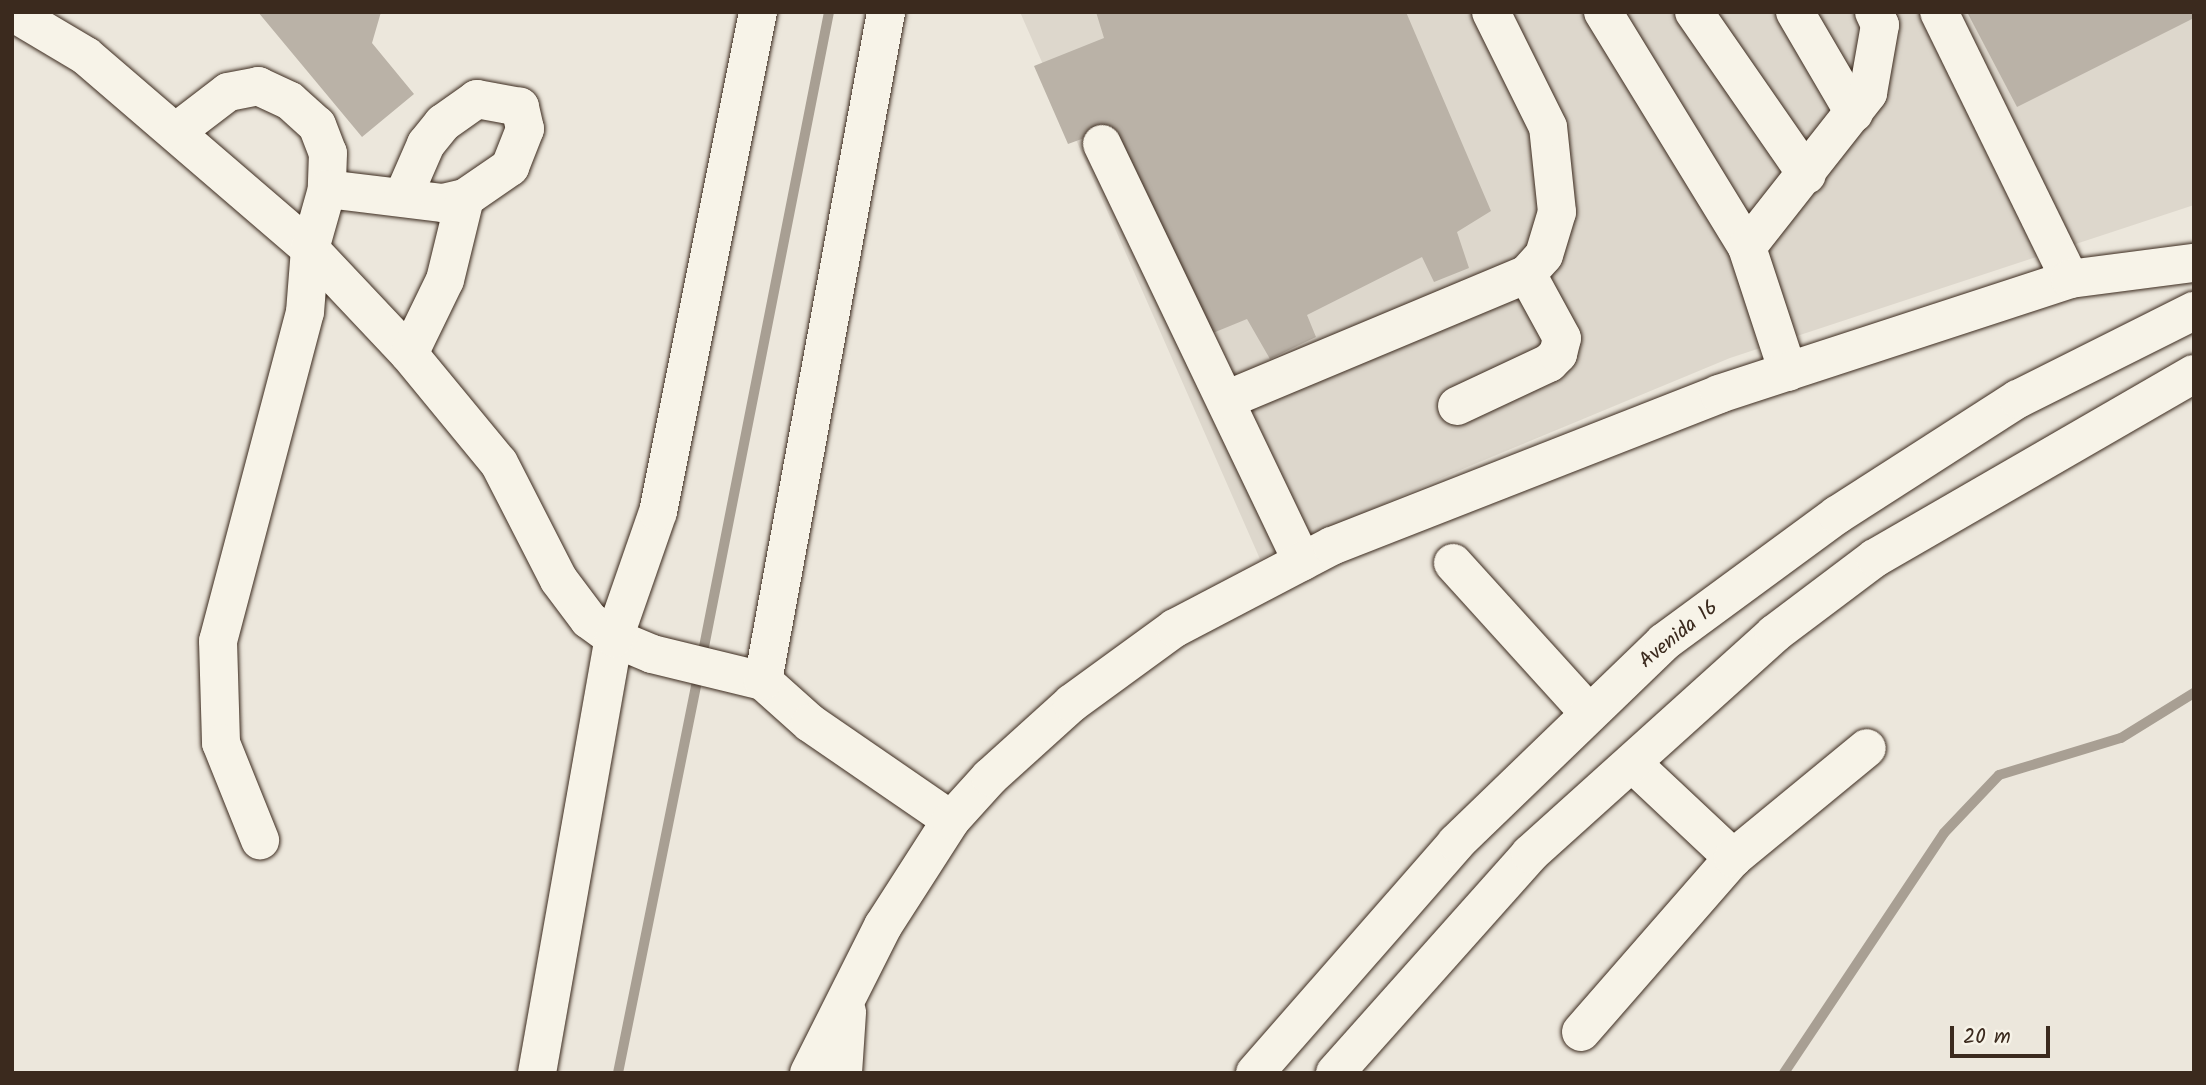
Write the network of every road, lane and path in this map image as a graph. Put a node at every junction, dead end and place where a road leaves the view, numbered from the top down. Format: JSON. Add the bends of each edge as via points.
{"nodes":[{"id":1,"x":12,"y":12,"type":"edge"},
{"id":2,"x":758,"y":12,"type":"edge"},
{"id":3,"x":886,"y":12,"type":"edge"},
{"id":4,"x":1491,"y":12,"type":"edge"},
{"id":5,"x":1604,"y":12,"type":"edge"},
{"id":6,"x":1695,"y":12,"type":"edge"},
{"id":7,"x":1795,"y":12,"type":"edge"},
{"id":8,"x":1874,"y":12,"type":"edge"},
{"id":9,"x":1939,"y":12,"type":"edge"},
{"id":10,"x":1854,"y":113,"type":"junction"},
{"id":11,"x":177,"y":131,"type":"junction"},
{"id":12,"x":1102,"y":144,"type":"dead end"},
{"id":13,"x":1807,"y":175,"type":"junction"},
{"id":14,"x":327,"y":189,"type":"junction"},
{"id":15,"x":403,"y":197,"type":"junction"},
{"id":16,"x":465,"y":198,"type":"junction"},
{"id":17,"x":1747,"y":247,"type":"junction"},
{"id":18,"x":310,"y":249,"type":"junction"},
{"id":19,"x":2194,"y":263,"type":"edge"},
{"id":20,"x":1527,"y":274,"type":"junction"},
{"id":21,"x":2070,"y":279,"type":"junction"},
{"id":22,"x":2194,"y":311,"type":"edge"},
{"id":23,"x":410,"y":354,"type":"junction"},
{"id":24,"x":1788,"y":372,"type":"junction"},
{"id":25,"x":2194,"y":374,"type":"edge"},
{"id":26,"x":1226,"y":400,"type":"junction"},
{"id":27,"x":1457,"y":406,"type":"dead end"},
{"id":28,"x":1302,"y":562,"type":"junction"},
{"id":29,"x":1453,"y":563,"type":"dead end"},
{"id":30,"x":614,"y":638,"type":"junction"},
{"id":31,"x":750,"y":678,"type":"junction"},
{"id":32,"x":1589,"y":713,"type":"junction"},
{"id":33,"x":1867,"y":748,"type":"dead end"},
{"id":34,"x":1632,"y":763,"type":"junction"},
{"id":35,"x":951,"y":820,"type":"junction"},
{"id":36,"x":260,"y":840,"type":"dead end"},
{"id":37,"x":1734,"y":858,"type":"junction"},
{"id":38,"x":848,"y":996,"type":"junction"},
{"id":39,"x":1581,"y":1032,"type":"dead end"},
{"id":40,"x":1257,"y":1070,"type":"edge"},
{"id":41,"x":537,"y":1073,"type":"edge"},
{"id":42,"x":809,"y":1073,"type":"edge"},
{"id":43,"x":843,"y":1073,"type":"edge"},
{"id":44,"x":1335,"y":1073,"type":"edge"}],
"edges":[{"from":1,"to":11,"type":"main road","via":[[86,56]]},
{"from":2,"to":30,"type":"main road","via":[[658,512]]},
{"from":3,"to":31,"type":"main road"},
{"from":4,"to":20,"type":"main road","via":[[1548,127],[1557,212],[1544,255]]},
{"from":5,"to":17,"type":"main road"},
{"from":6,"to":13,"type":"main road"},
{"from":7,"to":10,"type":"main road"},
{"from":8,"to":10,"type":"main road","via":[[1880,25],[1868,93]]},
{"from":9,"to":21,"type":"main road"},
{"from":10,"to":13,"type":"main road"},
{"from":11,"to":14,"type":"main road","via":[[228,92],[258,86],[290,101],[317,125],[328,153]]},
{"from":11,"to":18,"type":"main road"},
{"from":12,"to":26,"type":"main road"},
{"from":13,"to":17,"type":"main road"},
{"from":14,"to":15,"type":"main road"},
{"from":14,"to":18,"type":"main road"},
{"from":15,"to":16,"type":"main road","via":[[443,203]]},
{"from":15,"to":16,"type":"main road","via":[[426,144],[443,123],[477,99],[520,107],[525,129],[510,167]]},
{"from":16,"to":23,"type":"main road","via":[[445,280]]},
{"from":17,"to":24,"type":"main road"},
{"from":18,"to":23,"type":"main road"},
{"from":18,"to":36,"type":"main road","via":[[305,312],[218,641],[221,743]]},
{"from":19,"to":21,"type":"main road"},
{"from":20,"to":26,"type":"main road"},
{"from":20,"to":27,"type":"main road","via":[[1562,338],[1558,355]]},
{"from":21,"to":24,"type":"main road"},
{"from":22,"to":32,"type":"main road","name":"Avenida 16","via":[[2018,399],[1837,515],[1664,642]]},
{"from":23,"to":30,"type":"main road","via":[[499,463],[559,580],[589,620]]},
{"from":24,"to":28,"type":"main road","via":[[1719,394],[1332,546]]},
{"from":25,"to":34,"type":"main road","via":[[1875,558],[1774,634]]},
{"from":26,"to":28,"type":"main road"},
{"from":28,"to":35,"type":"main road","via":[[1175,628],[1072,703],[990,777]]},
{"from":29,"to":32,"type":"main road"},
{"from":30,"to":31,"type":"main road","via":[[652,654]]},
{"from":30,"to":41,"type":"main road"},
{"from":31,"to":35,"type":"main road"},
{"from":32,"to":40,"type":"main road","name":"Avenida 16","via":[[1456,843]]},
{"from":33,"to":37,"type":"main road"},
{"from":34,"to":37,"type":"main road"},
{"from":34,"to":44,"type":"main road","via":[[1530,854]]},
{"from":35,"to":38,"type":"main road","via":[[883,926]]},
{"from":37,"to":39,"type":"main road"},
{"from":38,"to":42,"type":"main road"},
{"from":38,"to":43,"type":"main road"}]}
